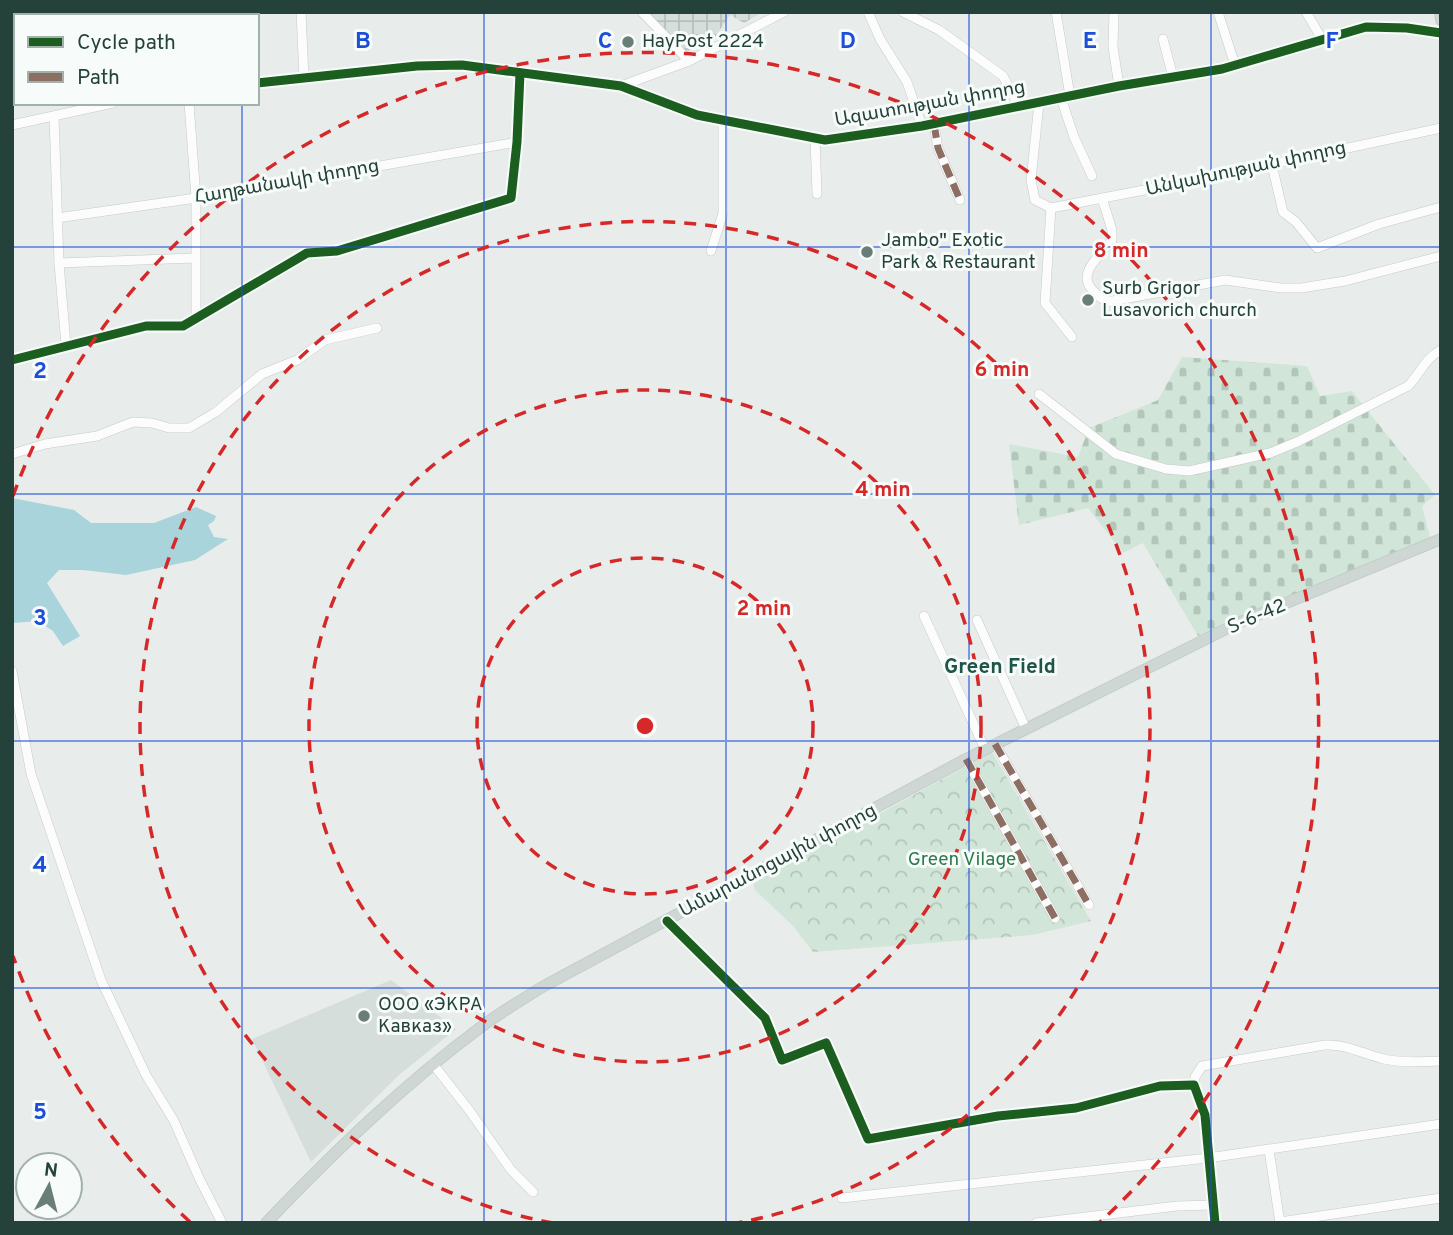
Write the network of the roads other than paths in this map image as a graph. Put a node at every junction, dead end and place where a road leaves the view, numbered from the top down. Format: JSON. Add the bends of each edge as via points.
{"nodes":[{"id":1,"x":301,"y":12,"type":"edge"},
{"id":2,"x":642,"y":12,"type":"edge"},
{"id":3,"x":784,"y":12,"type":"edge"},
{"id":4,"x":867,"y":12,"type":"edge"},
{"id":5,"x":903,"y":12,"type":"edge"},
{"id":6,"x":1056,"y":12,"type":"edge"},
{"id":7,"x":1114,"y":12,"type":"edge"},
{"id":8,"x":1219,"y":12,"type":"edge"},
{"id":9,"x":1306,"y":12,"type":"edge"},
{"id":10,"x":1440,"y":12,"type":"edge"},
{"id":11,"x":1441,"y":20,"type":"edge"},
{"id":12,"x":1441,"y":33,"type":"edge"},
{"id":13,"x":1163,"y":39,"type":"dead end"},
{"id":14,"x":1322,"y":39,"type":"junction"},
{"id":15,"x":689,"y":61,"type":"junction"},
{"id":16,"x":1235,"y":65,"type":"junction"},
{"id":17,"x":520,"y":73,"type":"junction"},
{"id":18,"x":1173,"y":77,"type":"junction"},
{"id":19,"x":304,"y":78,"type":"junction"},
{"id":20,"x":259,"y":83,"type":"edge"},
{"id":21,"x":621,"y":86,"type":"junction"},
{"id":22,"x":1119,"y":86,"type":"junction"},
{"id":23,"x":1065,"y":97,"type":"junction"},
{"id":24,"x":1039,"y":103,"type":"junction"},
{"id":25,"x":104,"y":105,"type":"edge"},
{"id":26,"x":189,"y":105,"type":"edge"},
{"id":27,"x":1019,"y":107,"type":"junction"},
{"id":28,"x":54,"y":116,"type":"junction"},
{"id":29,"x":723,"y":120,"type":"junction"},
{"id":30,"x":934,"y":124,"type":"junction"},
{"id":31,"x":12,"y":125,"type":"edge"},
{"id":32,"x":922,"y":126,"type":"junction"},
{"id":33,"x":1441,"y":128,"type":"edge"},
{"id":34,"x":815,"y":138,"type":"junction"},
{"id":35,"x":517,"y":142,"type":"junction"},
{"id":36,"x":1272,"y":165,"type":"junction"},
{"id":37,"x":1092,"y":176,"type":"dead end"},
{"id":38,"x":817,"y":194,"type":"dead end"},
{"id":39,"x":196,"y":198,"type":"junction"},
{"id":40,"x":1102,"y":198,"type":"junction"},
{"id":41,"x":960,"y":200,"type":"dead end"},
{"id":42,"x":1441,"y":207,"type":"edge"},
{"id":43,"x":1051,"y":208,"type":"junction"},
{"id":44,"x":57,"y":218,"type":"junction"},
{"id":45,"x":711,"y":251,"type":"dead end"},
{"id":46,"x":1441,"y":256,"type":"edge"},
{"id":47,"x":195,"y":258,"type":"junction"},
{"id":48,"x":59,"y":263,"type":"junction"},
{"id":49,"x":196,"y":318,"type":"junction"},
{"id":50,"x":377,"y":328,"type":"dead end"},
{"id":51,"x":1072,"y":337,"type":"dead end"},
{"id":52,"x":66,"y":345,"type":"junction"},
{"id":53,"x":1441,"y":350,"type":"edge"},
{"id":54,"x":12,"y":360,"type":"edge"},
{"id":55,"x":1039,"y":394,"type":"dead end"},
{"id":56,"x":12,"y":454,"type":"edge"},
{"id":57,"x":1441,"y":539,"type":"edge"},
{"id":58,"x":924,"y":617,"type":"dead end"},
{"id":59,"x":977,"y":620,"type":"dead end"},
{"id":60,"x":13,"y":672,"type":"edge"},
{"id":61,"x":1077,"y":704,"type":"joint"},
{"id":62,"x":1026,"y":729,"type":"junction"},
{"id":63,"x":990,"y":746,"type":"junction"},
{"id":64,"x":966,"y":759,"type":"junction"},
{"id":65,"x":1089,"y":905,"type":"dead end"},
{"id":66,"x":1055,"y":918,"type":"dead end"},
{"id":67,"x":667,"y":921,"type":"junction"},
{"id":68,"x":1441,"y":1061,"type":"edge"},
{"id":69,"x":433,"y":1064,"type":"junction"},
{"id":70,"x":1194,"y":1085,"type":"junction"},
{"id":71,"x":1441,"y":1124,"type":"edge"},
{"id":72,"x":1269,"y":1150,"type":"junction"},
{"id":73,"x":1208,"y":1158,"type":"junction"},
{"id":74,"x":533,"y":1192,"type":"dead end"},
{"id":75,"x":842,"y":1198,"type":"dead end"},
{"id":76,"x":1441,"y":1198,"type":"edge"},
{"id":77,"x":1212,"y":1205,"type":"junction"},
{"id":78,"x":1280,"y":1222,"type":"edge"},
{"id":79,"x":222,"y":1223,"type":"edge"},
{"id":80,"x":266,"y":1223,"type":"edge"},
{"id":81,"x":1035,"y":1223,"type":"edge"},
{"id":82,"x":1215,"y":1223,"type":"edge"}],
"edges":[{"from":1,"to":19,"type":"street"},
{"from":2,"to":15,"type":"street"},
{"from":3,"to":15,"type":"street"},
{"from":4,"to":32,"type":"street","via":[[907,82]]},
{"from":5,"to":27,"type":"street","via":[[939,30],[1003,76]]},
{"from":6,"to":23,"type":"street"},
{"from":7,"to":22,"type":"street"},
{"from":8,"to":16,"type":"street"},
{"from":9,"to":14,"type":"street"},
{"from":10,"to":11,"type":"main road"},
{"from":12,"to":14,"type":"street","name":"Ազատության փողոց","via":[[1366,27]]},
{"from":13,"to":18,"type":"street"},
{"from":14,"to":16,"type":"street","name":"Ազատության փողոց"},
{"from":15,"to":21,"type":"street"},
{"from":16,"to":18,"type":"street","name":"Ազատության փողոց"},
{"from":17,"to":19,"type":"street","name":"Ազատության փողոց","via":[[462,65],[417,66]]},
{"from":17,"to":21,"type":"street","name":"Ազատության փողոց"},
{"from":17,"to":35,"type":"street"},
{"from":18,"to":22,"type":"street","name":"Ազատության փողոց"},
{"from":19,"to":20,"type":"street","name":"Ազատության փողոց"},
{"from":21,"to":29,"type":"street","name":"Ազատության փողոց"},
{"from":22,"to":23,"type":"street","name":"Ազատության փողոց"},
{"from":23,"to":24,"type":"street","name":"Ազատության փողոց"},
{"from":23,"to":37,"type":"street","via":[[1074,137]]},
{"from":24,"to":27,"type":"street","name":"Ազատության փողոց"},
{"from":24,"to":43,"type":"street","via":[[1031,180],[1035,200]]},
{"from":25,"to":28,"type":"street"},
{"from":26,"to":39,"type":"street"},
{"from":27,"to":30,"type":"street","name":"Ազատության փողոց"},
{"from":28,"to":31,"type":"street"},
{"from":28,"to":44,"type":"street"},
{"from":29,"to":34,"type":"street","name":"Ազատության փողոց"},
{"from":29,"to":45,"type":"street","via":[[723,213]]},
{"from":30,"to":32,"type":"street","name":"Ազատության փողոց"},
{"from":30,"to":41,"type":"street","via":[[938,148]]},
{"from":32,"to":34,"type":"street","name":"Ազատության փողոց"},
{"from":33,"to":36,"type":"street","name":"Անկախության փողոց"},
{"from":34,"to":38,"type":"street"},
{"from":35,"to":39,"type":"street","name":"Հաղթանակի փողոց"},
{"from":35,"to":49,"type":"street","via":[[511,198],[337,251],[307,253]]},
{"from":36,"to":40,"type":"street","name":"Անկախության փողոց"},
{"from":36,"to":42,"type":"street","via":[[1283,212],[1317,247]]},
{"from":39,"to":44,"type":"street","name":"Հաղթանակի փողոց"},
{"from":39,"to":47,"type":"street"},
{"from":40,"to":43,"type":"street","name":"Անկախության փողոց"},
{"from":40,"to":46,"type":"street","via":[[1112,240],[1086,273],[1091,290],[1107,302],[1225,280],[1301,288]]},
{"from":43,"to":51,"type":"street","via":[[1045,303]]},
{"from":44,"to":48,"type":"street"},
{"from":47,"to":48,"type":"street"},
{"from":47,"to":49,"type":"street"},
{"from":48,"to":52,"type":"street"},
{"from":49,"to":52,"type":"street","via":[[184,326],[146,326]]},
{"from":50,"to":56,"type":"street","via":[[325,340],[297,360],[262,374],[189,428],[133,422],[97,436]]},
{"from":52,"to":54,"type":"street"},
{"from":53,"to":55,"type":"street","via":[[1428,357],[1408,386],[1297,442],[1270,453],[1189,471],[1116,454]]},
{"from":57,"to":61,"type":"main road","name":"Տ-6-42","number":"Տ-6-42","via":[[1238,623]]},
{"from":58,"to":63,"type":"street"},
{"from":59,"to":62,"type":"street"},
{"from":60,"to":79,"type":"street","via":[[31,774],[101,980]]},
{"from":61,"to":62,"type":"main road","name":"Ամարանոցային փողոց","number":"Տ-6-42"},
{"from":62,"to":63,"type":"main road","name":"Ամարանոցային փողոց","number":"Տ-6-42"},
{"from":63,"to":64,"type":"main road","name":"Ամարանոցային փողոց","number":"Տ-6-42"},
{"from":63,"to":65,"type":"street"},
{"from":64,"to":66,"type":"street"},
{"from":64,"to":67,"type":"main road","name":"Ամարանոցային փողոց","number":"Տ-6-42"},
{"from":67,"to":69,"type":"main road","name":"Ամարանոցային փողոց","number":"Տ-6-42","via":[[544,986]]},
{"from":67,"to":70,"type":"street","via":[[765,1018],[782,1060],[826,1043],[868,1139],[998,1115],[1076,1108],[1160,1086]]},
{"from":68,"to":70,"type":"street","via":[[1385,1059],[1337,1044],[1325,1045],[1202,1066]]},
{"from":69,"to":74,"type":"street","via":[[511,1170]]},
{"from":69,"to":80,"type":"main road","name":"Ամարանոցային փողոց","number":"Տ-6-42","via":[[331,1155]]},
{"from":70,"to":73,"type":"street","via":[[1205,1115]]},
{"from":71,"to":72,"type":"street"},
{"from":72,"to":73,"type":"street"},
{"from":72,"to":78,"type":"street"},
{"from":73,"to":75,"type":"street"},
{"from":73,"to":77,"type":"street"},
{"from":76,"to":78,"type":"street"},
{"from":77,"to":81,"type":"street"},
{"from":77,"to":82,"type":"street"}]}
